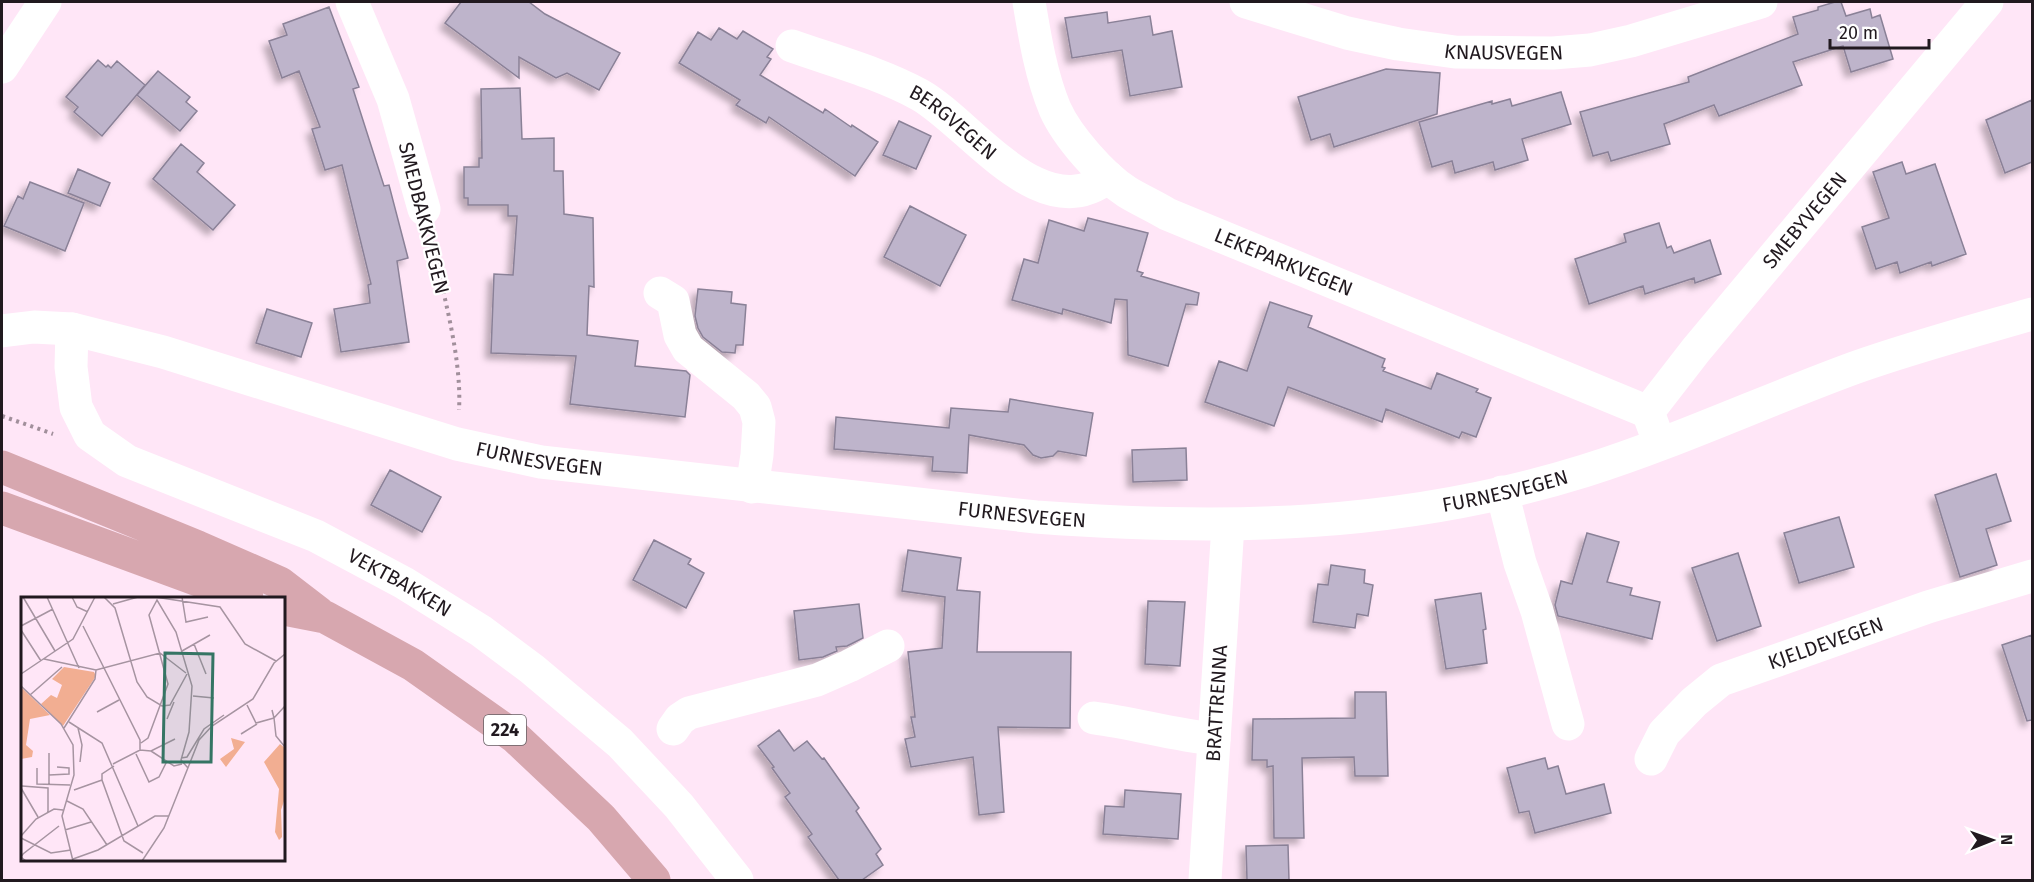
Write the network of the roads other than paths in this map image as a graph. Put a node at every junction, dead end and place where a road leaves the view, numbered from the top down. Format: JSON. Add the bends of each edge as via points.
{"nodes":[{"id":1,"x":45,"y":2,"type":"edge"},
{"id":2,"x":352,"y":2,"type":"edge"},
{"id":3,"x":1029,"y":2,"type":"edge"},
{"id":4,"x":1246,"y":2,"type":"edge"},
{"id":5,"x":1761,"y":2,"type":"edge"},
{"id":6,"x":1987,"y":2,"type":"edge"},
{"id":7,"x":792,"y":46,"type":"dead end"},
{"id":8,"x":2,"y":66,"type":"edge"},
{"id":9,"x":1108,"y":177,"type":"junction"},
{"id":10,"x":424,"y":209,"type":"road end"},
{"id":11,"x":660,"y":293,"type":"dead end"},
{"id":12,"x":2032,"y":314,"type":"edge"},
{"id":13,"x":72,"y":329,"type":"junction"},
{"id":14,"x":2,"y":331,"type":"edge"},
{"id":15,"x":1648,"y":412,"type":"junction"},
{"id":16,"x":1660,"y":445,"type":"junction"},
{"id":17,"x":2,"y":467,"type":"edge"},
{"id":18,"x":752,"y":487,"type":"junction"},
{"id":19,"x":1502,"y":492,"type":"junction"},
{"id":20,"x":2,"y":508,"type":"edge"},
{"id":21,"x":1228,"y":525,"type":"junction"},
{"id":22,"x":2032,"y":576,"type":"edge"},
{"id":23,"x":244,"y":597,"type":"edge"},
{"id":24,"x":285,"y":609,"type":"edge"},
{"id":25,"x":326,"y":617,"type":"junction"},
{"id":26,"x":888,"y":646,"type":"dead end"},
{"id":27,"x":1094,"y":718,"type":"dead end"},
{"id":28,"x":1568,"y":724,"type":"dead end"},
{"id":29,"x":673,"y":729,"type":"dead end"},
{"id":30,"x":1214,"y":739,"type":"junction"},
{"id":31,"x":1651,"y":759,"type":"dead end"},
{"id":32,"x":654,"y":880,"type":"edge"},
{"id":33,"x":736,"y":880,"type":"edge"},
{"id":34,"x":1205,"y":880,"type":"edge"}],
"edges":[{"from":1,"to":8,"type":"street"},
{"from":2,"to":10,"type":"street","name":"SMEDBAKKVEGEN","via":[[393,99]]},
{"from":3,"to":9,"type":"street","name":"LEKEPARKVEGEN","via":[[1044,78],[1056,111]]},
{"from":4,"to":5,"type":"street","name":"KNAUSVEGEN","via":[[1398,44],[1455,52],[1553,53],[1631,41]]},
{"from":6,"to":15,"type":"street","name":"SMEBYVEGEN"},
{"from":7,"to":9,"type":"street","name":"BERGVEGEN","via":[[921,96],[1011,170],[1038,184],[1079,192]]},
{"from":9,"to":15,"type":"street","name":"LEKEPARKVEGEN","via":[[1126,192],[1167,214]]},
{"from":11,"to":18,"type":"street","via":[[673,301],[680,335],[688,349],[755,407],[759,422]]},
{"from":12,"to":16,"type":"street","name":"FURNESVEGEN","via":[[1856,368]]},
{"from":13,"to":14,"type":"street","name":"FURNESVEGEN","via":[[34,327]]},
{"from":13,"to":18,"type":"street","name":"FURNESVEGEN","via":[[164,352],[457,444],[541,462]]},
{"from":13,"to":33,"type":"street","name":"VEKTBAKKEN","via":[[76,407],[90,435],[127,461],[316,536],[404,583],[481,631],[620,743],[679,806]]},
{"from":15,"to":16,"type":"street"},
{"from":16,"to":19,"type":"street","name":"FURNESVEGEN"},
{"from":17,"to":25,"type":"main road","number":"224","via":[[280,583]]},
{"from":18,"to":21,"type":"street","name":"FURNESVEGEN","via":[[1036,517]]},
{"from":19,"to":21,"type":"street","name":"FURNESVEGEN","via":[[1366,517]]},
{"from":19,"to":28,"type":"street"},
{"from":20,"to":23,"type":"main road"},
{"from":21,"to":30,"type":"street","name":"BRATTRENNA"},
{"from":22,"to":31,"type":"street","name":"KJELDEVEGEN","via":[[1928,607],[1721,680],[1664,733]]},
{"from":24,"to":25,"type":"main road","number":"224"},
{"from":25,"to":32,"type":"main road","number":"224","via":[[413,665],[515,737],[601,818]]},
{"from":26,"to":29,"type":"street","via":[[817,680],[689,713]]},
{"from":27,"to":30,"type":"street"},
{"from":30,"to":34,"type":"street","name":"BRATTRENNA"}]}
